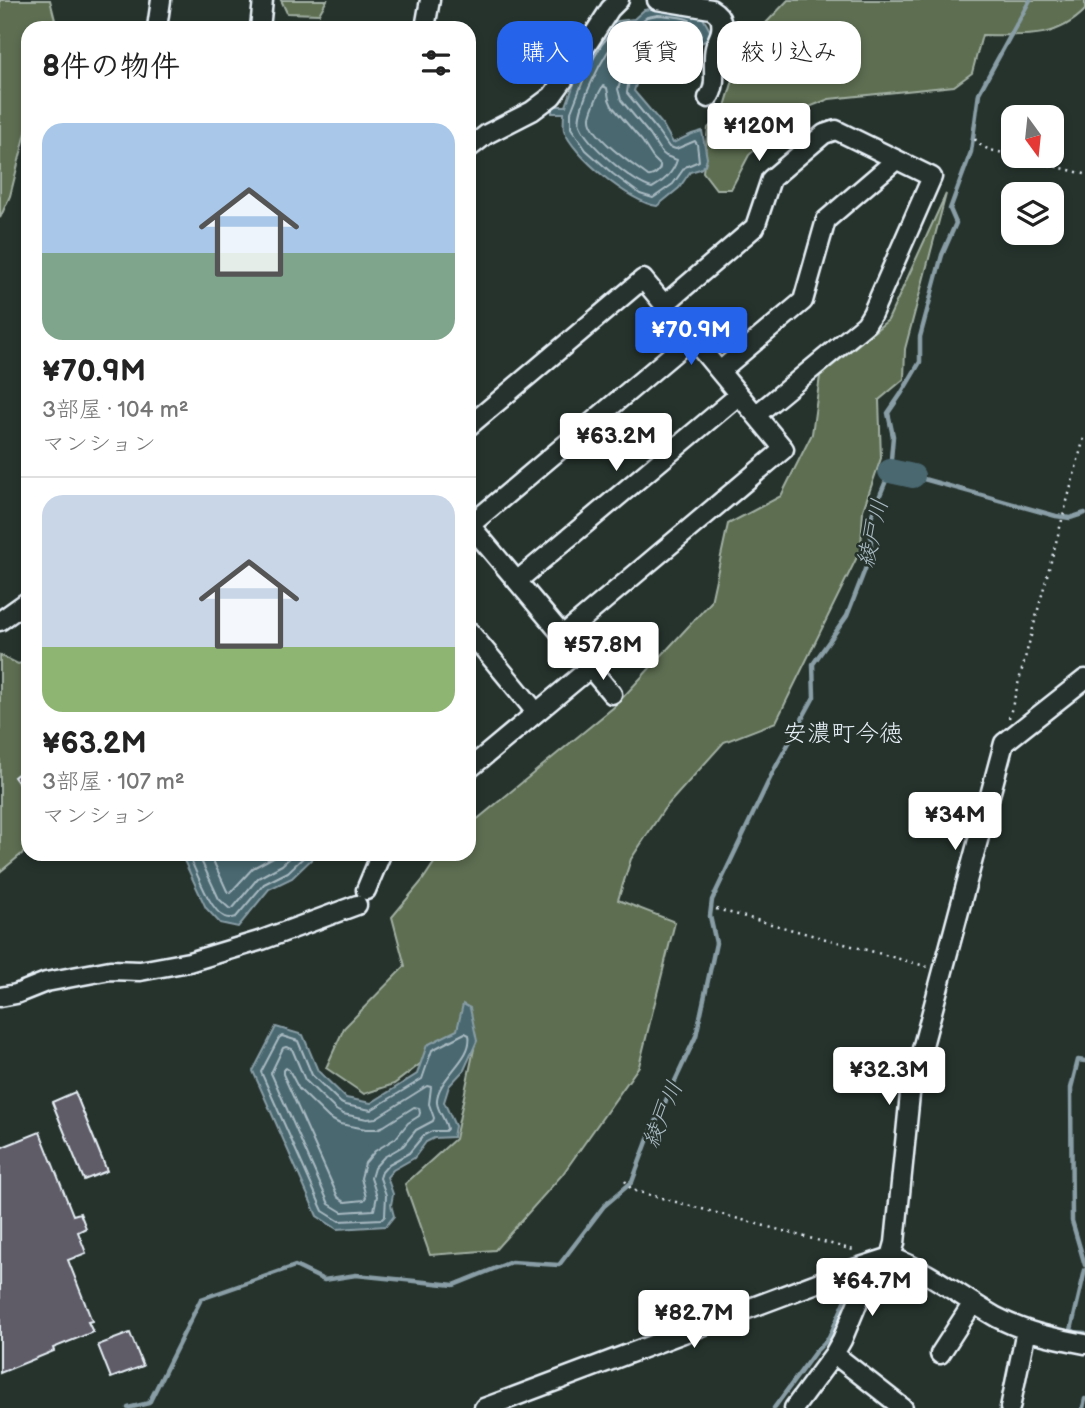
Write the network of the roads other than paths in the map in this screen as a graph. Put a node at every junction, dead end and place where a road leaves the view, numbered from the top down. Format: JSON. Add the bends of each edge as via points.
{"nodes":[{"id":1,"x":161,"y":0,"type":"edge"},
{"id":2,"x":263,"y":0,"type":"edge"},
{"id":3,"x":430,"y":0,"type":"edge"},
{"id":4,"x":620,"y":0,"type":"edge"},
{"id":5,"x":657,"y":0,"type":"edge"},
{"id":6,"x":159,"y":21,"type":"edge"},
{"id":7,"x":261,"y":21,"type":"edge"},
{"id":8,"x":426,"y":21,"type":"edge"},
{"id":9,"x":708,"y":98,"type":"dead end"},
{"id":10,"x":476,"y":143,"type":"edge"},
{"id":11,"x":896,"y":160,"type":"junction"},
{"id":12,"x":664,"y":304,"type":"junction"},
{"id":13,"x":692,"y":338,"type":"junction"},
{"id":14,"x":720,"y":371,"type":"junction"},
{"id":15,"x":739,"y":395,"type":"junction"},
{"id":16,"x":756,"y":415,"type":"junction"},
{"id":17,"x":476,"y":420,"type":"edge"},
{"id":18,"x":476,"y":519,"type":"edge"},
{"id":19,"x":476,"y":533,"type":"edge"},
{"id":20,"x":517,"y":581,"type":"junction"},
{"id":21,"x":21,"y":606,"type":"edge"},
{"id":22,"x":21,"y":615,"type":"edge"},
{"id":23,"x":0,"y":621,"type":"edge"},
{"id":24,"x":563,"y":635,"type":"junction"},
{"id":25,"x":476,"y":639,"type":"edge"},
{"id":26,"x":590,"y":668,"type":"junction"},
{"id":27,"x":1085,"y":679,"type":"edge"},
{"id":28,"x":612,"y":694,"type":"dead end"},
{"id":29,"x":536,"y":712,"type":"junction"},
{"id":30,"x":476,"y":763,"type":"edge"},
{"id":31,"x":378,"y":861,"type":"edge"},
{"id":32,"x":0,"y":997,"type":"edge"},
{"id":33,"x":884,"y":1260,"type":"junction"},
{"id":34,"x":973,"y":1303,"type":"junction"},
{"id":35,"x":1026,"y":1331,"type":"junction"},
{"id":36,"x":1085,"y":1344,"type":"edge"},
{"id":37,"x":834,"y":1354,"type":"junction"},
{"id":38,"x":940,"y":1354,"type":"dead end"},
{"id":39,"x":484,"y":1408,"type":"edge"},
{"id":40,"x":794,"y":1408,"type":"edge"},
{"id":41,"x":903,"y":1408,"type":"edge"},
{"id":42,"x":1010,"y":1408,"type":"edge"}],
"edges":[{"from":1,"to":6,"type":"street"},
{"from":2,"to":7,"type":"street"},
{"from":3,"to":8,"type":"street"},
{"from":4,"to":10,"type":"street","via":[[552,96]]},
{"from":5,"to":9,"type":"street","via":[[711,9],[721,19],[713,92]]},
{"from":11,"to":12,"type":"street","via":[[836,130],[824,134],[771,179],[755,228]]},
{"from":11,"to":14,"type":"street","via":[[826,220],[803,301]]},
{"from":11,"to":16,"type":"street","via":[[932,177],[872,314],[866,324]]},
{"from":12,"to":13,"type":"street"},
{"from":12,"to":17,"type":"street","via":[[643,279]]},
{"from":13,"to":14,"type":"street"},
{"from":13,"to":18,"type":"street"},
{"from":14,"to":15,"type":"street"},
{"from":15,"to":16,"type":"street"},
{"from":15,"to":20,"type":"street"},
{"from":16,"to":24,"type":"street","via":[[784,449]]},
{"from":19,"to":20,"type":"street"},
{"from":20,"to":24,"type":"street"},
{"from":21,"to":23,"type":"street"},
{"from":22,"to":23,"type":"street"},
{"from":24,"to":26,"type":"street"},
{"from":25,"to":29,"type":"street"},
{"from":26,"to":28,"type":"street"},
{"from":26,"to":29,"type":"street"},
{"from":27,"to":33,"type":"street","via":[[1004,743],[910,1094],[895,1243]]},
{"from":29,"to":30,"type":"street"},
{"from":31,"to":32,"type":"street","via":[[361,898],[262,940],[189,962],[140,971],[110,970],[46,982]]},
{"from":33,"to":34,"type":"street","via":[[920,1270]]},
{"from":33,"to":37,"type":"street","via":[[867,1280]]},
{"from":33,"to":39,"type":"street"},
{"from":34,"to":35,"type":"street"},
{"from":34,"to":38,"type":"street"},
{"from":35,"to":36,"type":"street"},
{"from":35,"to":42,"type":"street"},
{"from":37,"to":40,"type":"street"},
{"from":37,"to":41,"type":"street"}]}
